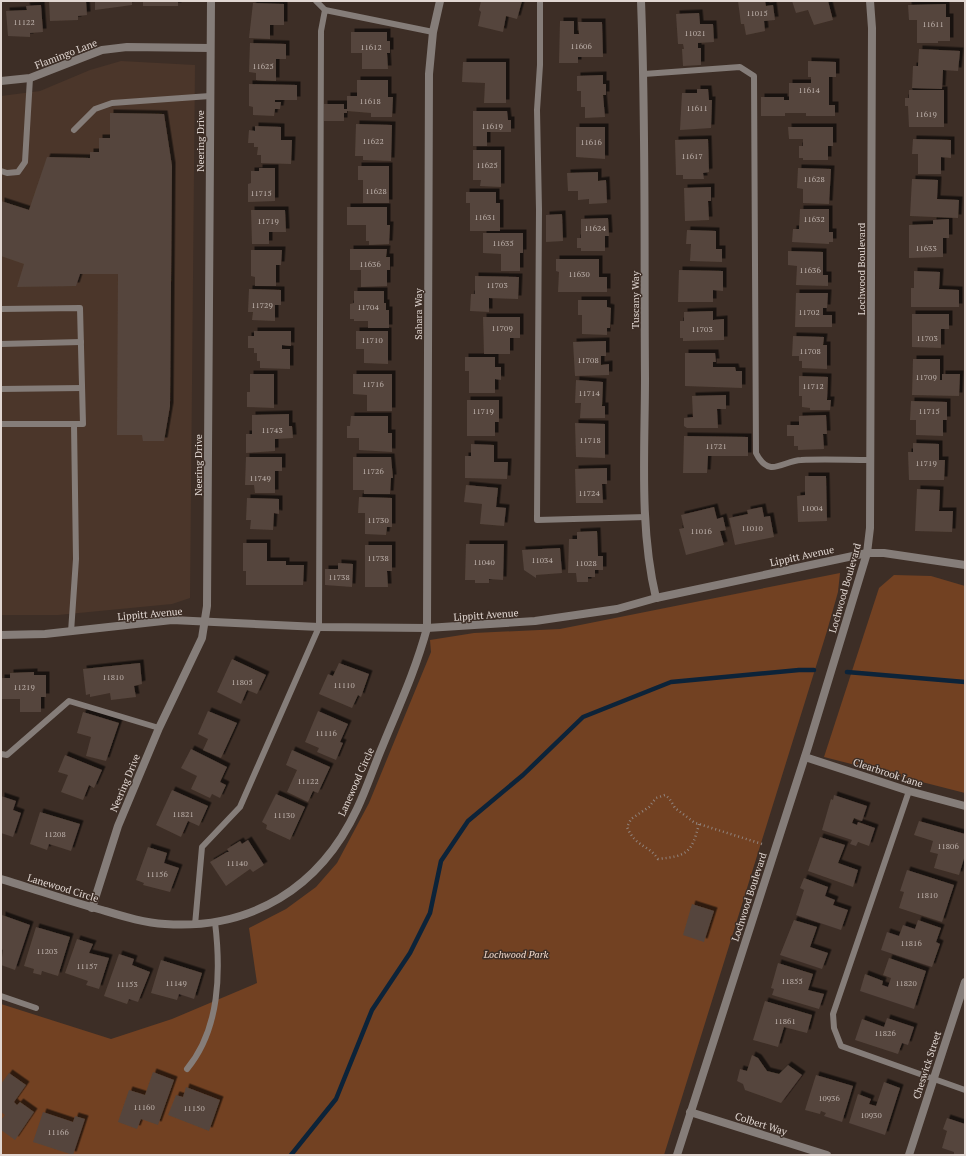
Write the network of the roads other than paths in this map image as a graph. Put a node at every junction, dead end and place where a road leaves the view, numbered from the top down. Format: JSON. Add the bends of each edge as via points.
{"nodes":[{"id":1,"x":211,"y":1,"type":"edge"},
{"id":2,"x":316,"y":1,"type":"edge"},
{"id":3,"x":440,"y":1,"type":"edge"},
{"id":4,"x":540,"y":1,"type":"edge"},
{"id":5,"x":642,"y":1,"type":"edge"},
{"id":6,"x":870,"y":1,"type":"edge"},
{"id":7,"x":325,"y":10,"type":"junction"},
{"id":8,"x":433,"y":32,"type":"junction"},
{"id":9,"x":210,"y":48,"type":"junction"},
{"id":10,"x":644,"y":74,"type":"junction"},
{"id":11,"x":30,"y":78,"type":"junction"},
{"id":12,"x":1,"y":81,"type":"edge"},
{"id":13,"x":210,"y":96,"type":"junction"},
{"id":14,"x":74,"y":130,"type":"dead end"},
{"id":15,"x":1,"y":171,"type":"edge"},
{"id":16,"x":1,"y":309,"type":"edge"},
{"id":17,"x":81,"y":342,"type":"junction"},
{"id":18,"x":1,"y":344,"type":"edge"},
{"id":19,"x":1,"y":388,"type":"edge"},
{"id":20,"x":82,"y":388,"type":"junction"},
{"id":21,"x":1,"y":424,"type":"edge"},
{"id":22,"x":74,"y":424,"type":"junction"},
{"id":23,"x":870,"y":460,"type":"junction"},
{"id":24,"x":646,"y":517,"type":"junction"},
{"id":25,"x":867,"y":553,"type":"junction"},
{"id":26,"x":965,"y":565,"type":"edge"},
{"id":27,"x":656,"y":598,"type":"junction"},
{"id":28,"x":205,"y":621,"type":"junction"},
{"id":29,"x":319,"y":627,"type":"junction"},
{"id":30,"x":427,"y":628,"type":"junction"},
{"id":31,"x":71,"y":632,"type":"junction"},
{"id":32,"x":1,"y":635,"type":"edge"},
{"id":33,"x":160,"y":728,"type":"junction"},
{"id":34,"x":1,"y":754,"type":"edge"},
{"id":35,"x":805,"y":757,"type":"junction"},
{"id":36,"x":909,"y":791,"type":"junction"},
{"id":37,"x":965,"y":806,"type":"edge"},
{"id":38,"x":1,"y":879,"type":"edge"},
{"id":39,"x":92,"y":908,"type":"junction"},
{"id":40,"x":215,"y":922,"type":"junction"},
{"id":41,"x":195,"y":925,"type":"junction"},
{"id":42,"x":965,"y":982,"type":"edge"},
{"id":43,"x":1,"y":996,"type":"edge"},
{"id":44,"x":36,"y":1008,"type":"dead end"},
{"id":45,"x":187,"y":1069,"type":"dead end"},
{"id":46,"x":933,"y":1078,"type":"junction"},
{"id":47,"x":965,"y":1090,"type":"edge"},
{"id":48,"x":690,"y":1112,"type":"junction"},
{"id":49,"x":676,"y":1155,"type":"edge"},
{"id":50,"x":827,"y":1155,"type":"edge"},
{"id":51,"x":909,"y":1155,"type":"edge"}],
"edges":[{"from":1,"to":9,"type":"street","name":"Neering Drive"},
{"from":2,"to":7,"type":"lane"},
{"from":3,"to":8,"type":"street","name":"Sahara Way"},
{"from":4,"to":24,"type":"lane","via":[[540,65],[536,110],[539,210],[537,520]]},
{"from":5,"to":10,"type":"street","name":"Tuscany Way"},
{"from":6,"to":23,"type":"street","name":"Lochwood Boulevard"},
{"from":7,"to":8,"type":"lane"},
{"from":7,"to":29,"type":"lane","via":[[321,31]]},
{"from":8,"to":30,"type":"street","name":"Sahara Way","via":[[429,74]]},
{"from":9,"to":11,"type":"street","name":"Flamingo Lane","via":[[127,47],[102,50]]},
{"from":9,"to":13,"type":"street","name":"Neering Drive"},
{"from":10,"to":23,"type":"lane","via":[[740,67],[754,76],[756,453],[762,462],[771,467],[780,466],[787,461],[801,460]]},
{"from":10,"to":24,"type":"street","name":"Tuscany Way"},
{"from":11,"to":12,"type":"street","name":"Flamingo Lane"},
{"from":11,"to":15,"type":"lane","via":[[25,162],[18,172]]},
{"from":13,"to":14,"type":"lane","via":[[112,103],[95,109]]},
{"from":13,"to":28,"type":"street","name":"Neering Drive"},
{"from":16,"to":17,"type":"lane","via":[[80,308]]},
{"from":17,"to":18,"type":"lane"},
{"from":17,"to":20,"type":"lane"},
{"from":19,"to":20,"type":"lane"},
{"from":20,"to":22,"type":"lane","via":[[83,424]]},
{"from":21,"to":22,"type":"lane"},
{"from":22,"to":31,"type":"lane","via":[[76,559]]},
{"from":23,"to":25,"type":"street","name":"Lochwood Boulevard","via":[[870,528]]},
{"from":24,"to":27,"type":"street","name":"Tuscany Way","via":[[650,574]]},
{"from":25,"to":26,"type":"street","name":"Lippitt Avenue","via":[[884,553]]},
{"from":25,"to":27,"type":"street","name":"Lippitt Avenue"},
{"from":25,"to":35,"type":"street","name":"Lochwood Boulevard"},
{"from":27,"to":30,"type":"street","name":"Lippitt Avenue","via":[[617,609],[535,621]]},
{"from":28,"to":29,"type":"street","name":"Lippitt Avenue"},
{"from":28,"to":31,"type":"street","name":"Lippitt Avenue","via":[[172,620]]},
{"from":28,"to":33,"type":"street","name":"Neering Drive","via":[[202,638]]},
{"from":29,"to":30,"type":"street","name":"Lippitt Avenue"},
{"from":29,"to":41,"type":"lane","via":[[240,807],[202,847]]},
{"from":30,"to":40,"type":"street","name":"Lanewood Circle","via":[[412,675],[359,803],[334,849],[314,873],[278,900],[244,915]]},
{"from":31,"to":32,"type":"street","name":"Lippitt Avenue"},
{"from":33,"to":34,"type":"lane","via":[[69,701],[7,755]]},
{"from":33,"to":39,"type":"street","name":"Neering Drive","via":[[118,826]]},
{"from":35,"to":36,"type":"street","name":"Clearbrook Lane"},
{"from":35,"to":48,"type":"street","name":"Lochwood Boulevard"},
{"from":36,"to":37,"type":"street","name":"Clearbrook Lane"},
{"from":36,"to":46,"type":"lane","via":[[833,1014],[834,1028],[841,1046]]},
{"from":38,"to":39,"type":"street","name":"Lanewood Circle"},
{"from":39,"to":41,"type":"street","name":"Lanewood Circle","via":[[163,924]]},
{"from":40,"to":41,"type":"street","name":"Lanewood Circle"},
{"from":40,"to":45,"type":"lane","via":[[219,957],[212,1017],[205,1040],[195,1060]]},
{"from":42,"to":46,"type":"street","name":"Cheswick Street"},
{"from":43,"to":44,"type":"lane"},
{"from":46,"to":47,"type":"lane"},
{"from":46,"to":51,"type":"street","name":"Cheswick Street"},
{"from":48,"to":49,"type":"street","name":"Lochwood Boulevard"},
{"from":48,"to":50,"type":"street","name":"Colbert Way"}]}
